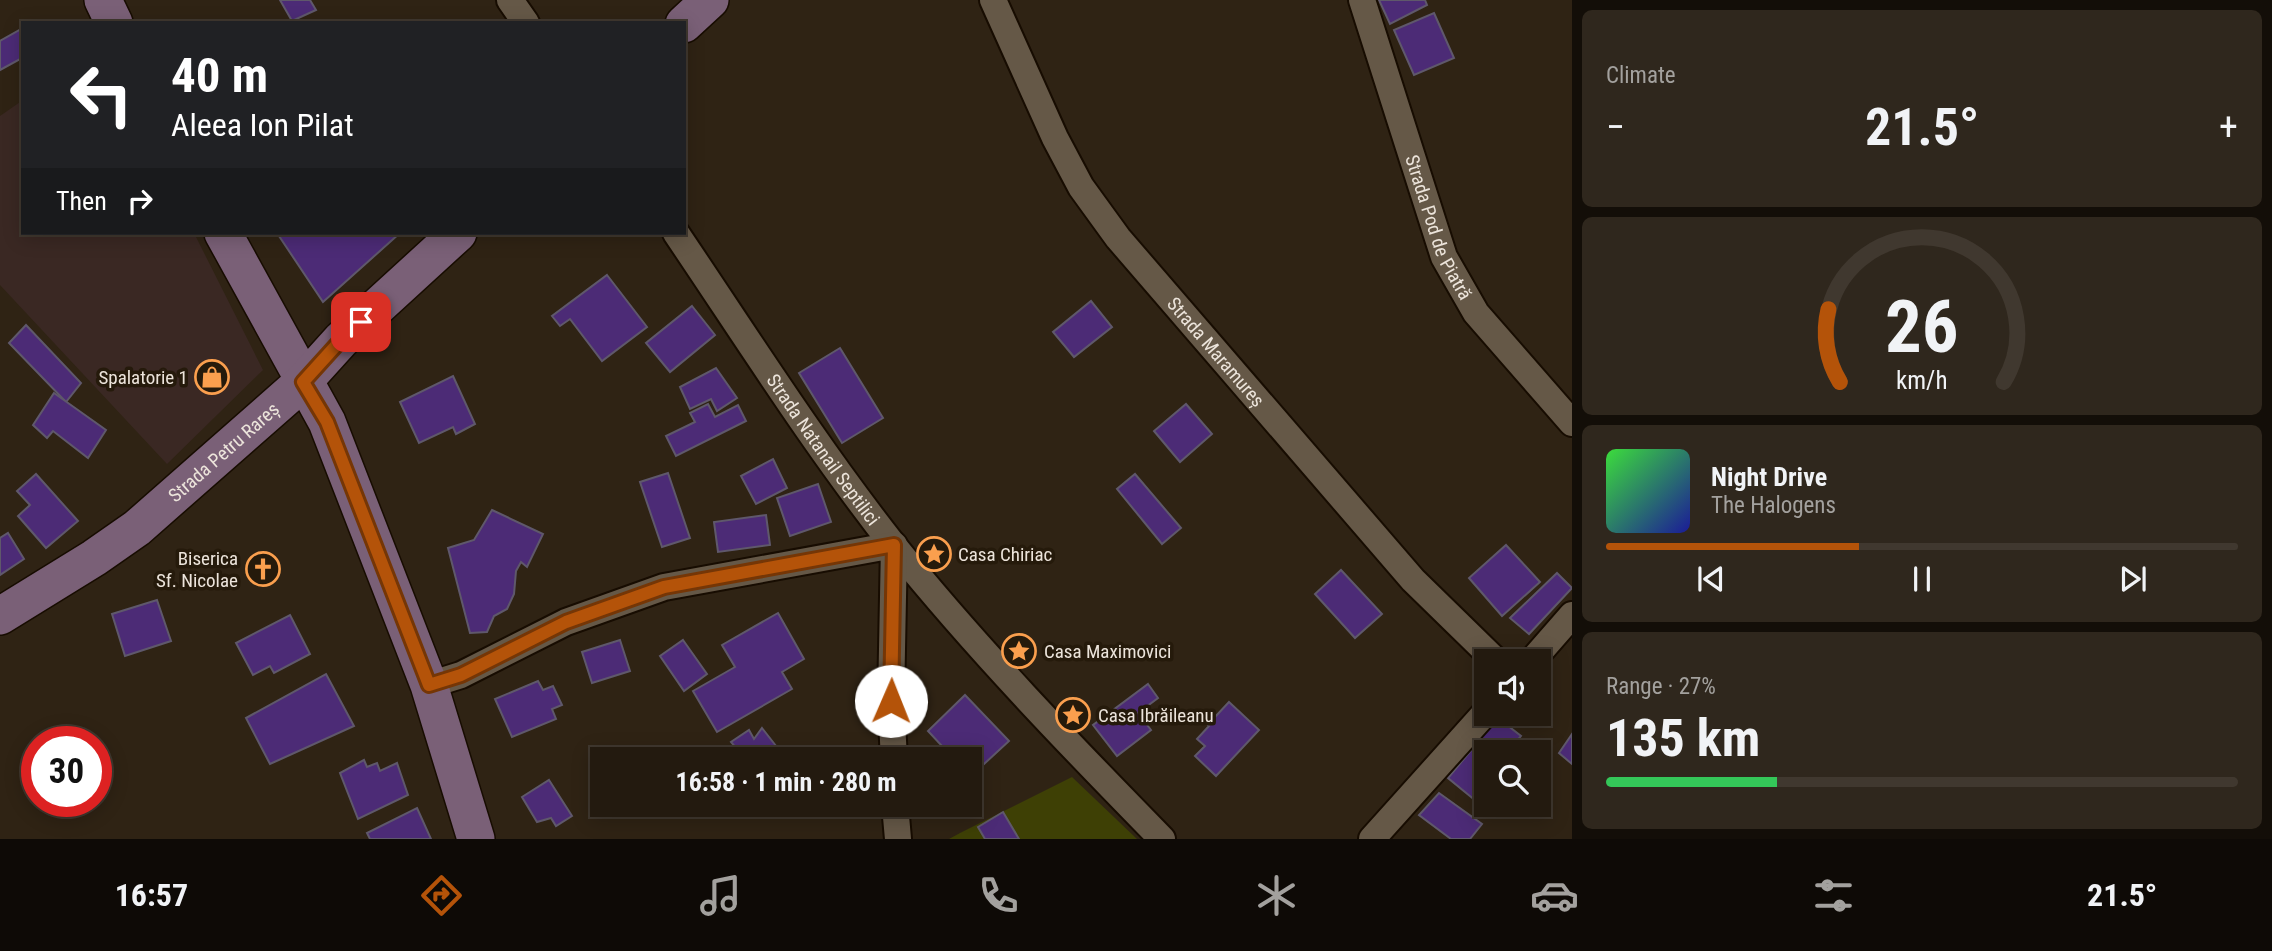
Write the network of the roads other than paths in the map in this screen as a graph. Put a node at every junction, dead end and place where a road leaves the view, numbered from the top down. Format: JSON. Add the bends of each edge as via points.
{"nodes":[{"id":1,"x":103,"y":0,"type":"edge"},
{"id":2,"x":510,"y":0,"type":"edge"},
{"id":3,"x":710,"y":0,"type":"edge"},
{"id":4,"x":993,"y":0,"type":"edge"},
{"id":5,"x":1362,"y":0,"type":"edge"},
{"id":6,"x":113,"y":21,"type":"edge"},
{"id":7,"x":525,"y":21,"type":"edge"},
{"id":8,"x":686,"y":22,"type":"edge"},
{"id":9,"x":224,"y":235,"type":"edge"},
{"id":10,"x":456,"y":235,"type":"edge"},
{"id":11,"x":677,"y":235,"type":"edge"},
{"id":12,"x":303,"y":382,"type":"junction"},
{"id":13,"x":1572,"y":423,"type":"edge"},
{"id":14,"x":894,"y":545,"type":"junction"},
{"id":15,"x":1572,"y":615,"type":"edge"},
{"id":16,"x":0,"y":616,"type":"edge"},
{"id":17,"x":1484,"y":649,"type":"edge"},
{"id":18,"x":1542,"y":649,"type":"edge"},
{"id":19,"x":429,"y":685,"type":"junction"},
{"id":20,"x":1474,"y":725,"type":"edge"},
{"id":21,"x":893,"y":747,"type":"edge"},
{"id":22,"x":896,"y":817,"type":"edge"},
{"id":23,"x":476,"y":839,"type":"edge"},
{"id":24,"x":898,"y":839,"type":"edge"},
{"id":25,"x":1162,"y":839,"type":"edge"},
{"id":26,"x":1372,"y":839,"type":"edge"}],
"edges":[{"from":1,"to":6,"type":"street"},
{"from":2,"to":7,"type":"street"},
{"from":3,"to":8,"type":"street"},
{"from":4,"to":17,"type":"street","name":"Strada Maramureș","via":[[1055,138],[1081,187],[1118,238],[1413,580]]},
{"from":5,"to":13,"type":"street","name":"Strada Pod de Piatră","via":[[1444,257],[1476,313]]},
{"from":9,"to":12,"type":"street"},
{"from":10,"to":12,"type":"street","name":"Strada Petru Rareș","via":[[341,340]]},
{"from":11,"to":14,"type":"street","name":"Strada Natanail Septilici","via":[[831,461]]},
{"from":12,"to":16,"type":"street","name":"Strada Petru Rareș","via":[[137,528]]},
{"from":12,"to":19,"type":"street","via":[[327,422]]},
{"from":14,"to":19,"type":"street","via":[[664,587],[566,622],[461,675]]},
{"from":14,"to":21,"type":"street"},
{"from":14,"to":25,"type":"street","name":"Strada Natanail Septilici","via":[[991,660]]},
{"from":15,"to":18,"type":"street"},
{"from":19,"to":23,"type":"street"},
{"from":20,"to":26,"type":"street"},
{"from":22,"to":24,"type":"street"}]}
